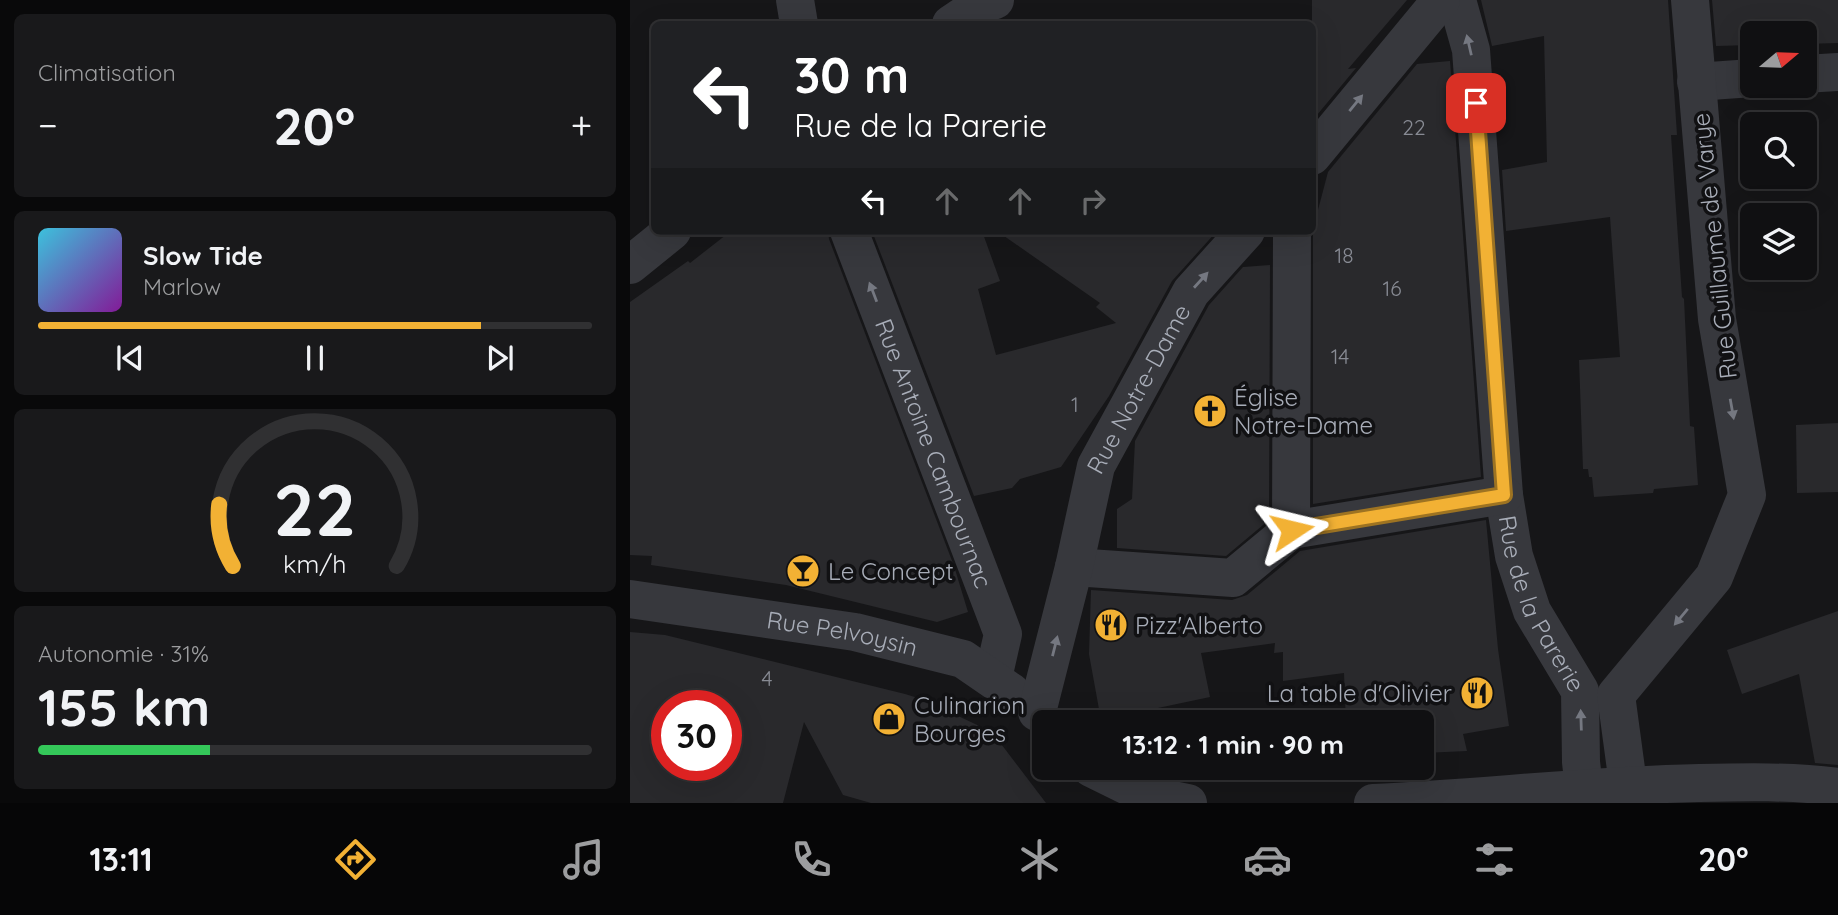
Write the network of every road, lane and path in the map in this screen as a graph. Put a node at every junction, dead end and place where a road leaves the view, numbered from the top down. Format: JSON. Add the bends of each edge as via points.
{"nodes":[{"id":1,"x":796,"y":0,"type":"edge"},
{"id":2,"x":995,"y":0,"type":"edge"},
{"id":3,"x":1441,"y":0,"type":"edge"},
{"id":4,"x":1457,"y":0,"type":"edge"},
{"id":5,"x":1690,"y":0,"type":"edge"},
{"id":6,"x":799,"y":21,"type":"edge"},
{"id":7,"x":956,"y":21,"type":"edge"},
{"id":8,"x":1838,"y":72,"type":"edge"},
{"id":9,"x":1817,"y":73,"type":"edge"},
{"id":10,"x":1740,"y":79,"type":"edge"},
{"id":11,"x":1696,"y":82,"type":"junction"},
{"id":12,"x":1316,"y":151,"type":"edge"},
{"id":13,"x":667,"y":235,"type":"edge"},
{"id":14,"x":851,"y":235,"type":"edge"},
{"id":15,"x":1242,"y":235,"type":"edge"},
{"id":16,"x":1292,"y":235,"type":"edge"},
{"id":17,"x":630,"y":265,"type":"edge"},
{"id":18,"x":1504,"y":495,"type":"junction"},
{"id":19,"x":1292,"y":530,"type":"junction"},
{"id":20,"x":1074,"y":568,"type":"junction"},
{"id":21,"x":630,"y":599,"type":"edge"},
{"id":22,"x":993,"y":678,"type":"junction"},
{"id":23,"x":1033,"y":710,"type":"edge"},
{"id":24,"x":1044,"y":710,"type":"edge"},
{"id":25,"x":1109,"y":780,"type":"edge"},
{"id":26,"x":1628,"y":784,"type":"junction"},
{"id":27,"x":1584,"y":788,"type":"junction"},
{"id":28,"x":1838,"y":788,"type":"edge"},
{"id":29,"x":1739,"y":793,"type":"edge"},
{"id":30,"x":1142,"y":798,"type":"edge"},
{"id":31,"x":1188,"y":803,"type":"edge"},
{"id":32,"x":1373,"y":803,"type":"edge"}],
"edges":[{"from":1,"to":6,"type":"street"},
{"from":2,"to":7,"type":"street"},
{"from":12,"to":3,"type":"street","one_way":true},
{"from":18,"to":4,"type":"street","name":"Rue de la Parerie","one_way":true,"via":[[1471,50]]},
{"from":5,"to":11,"type":"street","name":"Rue Guillaume de Varye"},
{"from":8,"to":9,"type":"street"},
{"from":10,"to":11,"type":"street"},
{"from":11,"to":26,"type":"street","name":"Rue Guillaume de Varye","one_way":true,"via":[[1717,319],[1747,495],[1714,577],[1616,695]]},
{"from":13,"to":17,"type":"street"},
{"from":22,"to":14,"type":"street","name":"Rue Antoine Cambournac","one_way":true,"via":[[1003,634]]},
{"from":20,"to":15,"type":"street","name":"Rue Notre-Dame","one_way":true,"via":[[1096,466],[1191,292]]},
{"from":16,"to":19,"type":"street"},
{"from":18,"to":19,"type":"street"},
{"from":27,"to":18,"type":"street","name":"Rue de la Parerie","one_way":true,"via":[[1580,691],[1532,611],[1514,556]]},
{"from":19,"to":20,"type":"street","via":[[1233,578]]},
{"from":24,"to":20,"type":"street","name":"Rue Notre-Dame","one_way":true},
{"from":21,"to":22,"type":"street","name":"Rue Pelvoysin","via":[[855,632],[963,659]]},
{"from":22,"to":23,"type":"street","name":"Rue Pelvoysin"},
{"from":25,"to":30,"type":"street"},
{"from":26,"to":27,"type":"street"},
{"from":26,"to":29,"type":"street"},
{"from":27,"to":32,"type":"street"},
{"from":28,"to":29,"type":"street","via":[[1813,784]]},
{"from":30,"to":31,"type":"street"}]}
